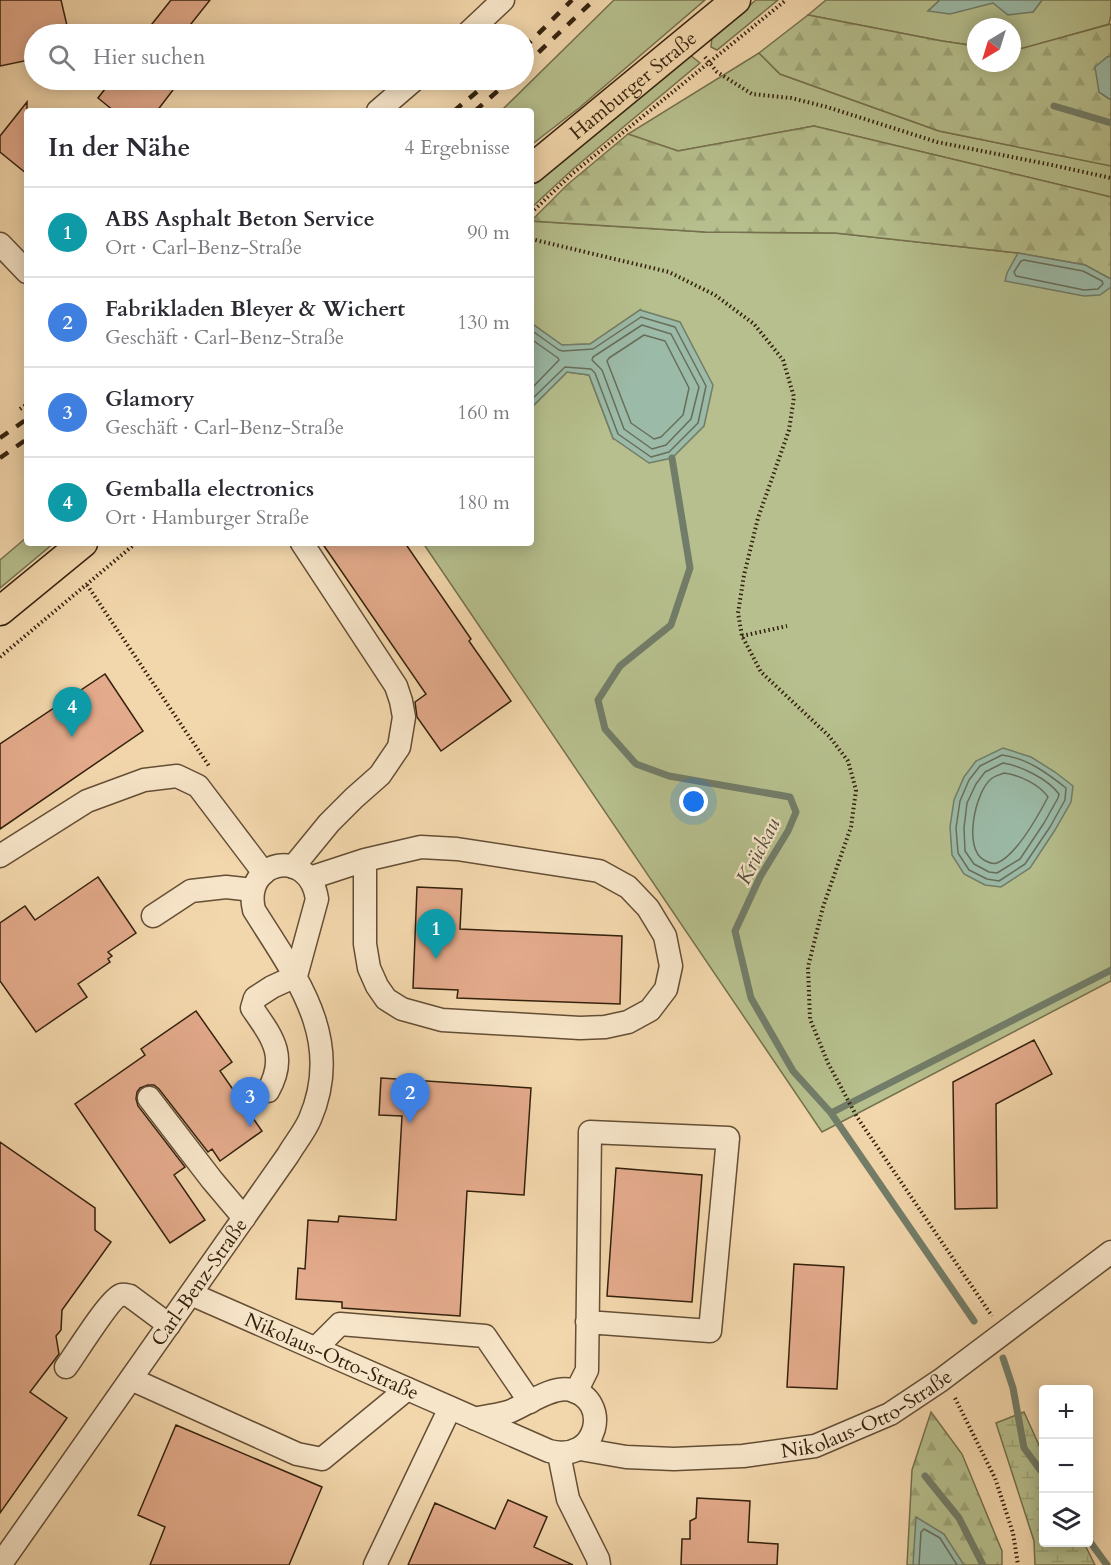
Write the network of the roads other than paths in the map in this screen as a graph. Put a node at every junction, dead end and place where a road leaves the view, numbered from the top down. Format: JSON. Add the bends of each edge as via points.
{"nodes":[{"id":1,"x":503,"y":0,"type":"edge"},
{"id":2,"x":736,"y":0,"type":"edge"},
{"id":3,"x":478,"y":24,"type":"edge"},
{"id":4,"x":402,"y":90,"type":"edge"},
{"id":5,"x":381,"y":108,"type":"edge"},
{"id":6,"x":534,"y":167,"type":"edge"},
{"id":7,"x":0,"y":244,"type":"edge"},
{"id":8,"x":24,"y":269,"type":"edge"},
{"id":9,"x":79,"y":546,"type":"edge"},
{"id":10,"x":304,"y":546,"type":"edge"},
{"id":11,"x":0,"y":611,"type":"edge"},
{"id":12,"x":0,"y":856,"type":"edge"},
{"id":13,"x":364,"y":860,"type":"junction"},
{"id":14,"x":302,"y":873,"type":"junction"},
{"id":15,"x":258,"y":881,"type":"junction"},
{"id":16,"x":153,"y":916,"type":"dead end"},
{"id":17,"x":296,"y":976,"type":"junction"},
{"id":18,"x":268,"y":1091,"type":"dead end"},
{"id":19,"x":149,"y":1098,"type":"dead end"},
{"id":20,"x":244,"y":1218,"type":"junction"},
{"id":21,"x":1111,"y":1252,"type":"edge"},
{"id":22,"x":191,"y":1293,"type":"junction"},
{"id":23,"x":587,"y":1322,"type":"junction"},
{"id":24,"x":169,"y":1325,"type":"junction"},
{"id":25,"x":316,"y":1348,"type":"junction"},
{"id":26,"x":66,"y":1367,"type":"dead end"},
{"id":27,"x":131,"y":1378,"type":"junction"},
{"id":28,"x":406,"y":1389,"type":"junction"},
{"id":29,"x":576,"y":1392,"type":"junction"},
{"id":30,"x":531,"y":1402,"type":"junction"},
{"id":31,"x":450,"y":1408,"type":"junction"},
{"id":32,"x":475,"y":1419,"type":"junction"},
{"id":33,"x":570,"y":1451,"type":"junction"},
{"id":34,"x":0,"y":1565,"type":"edge"},
{"id":35,"x":375,"y":1565,"type":"edge"},
{"id":36,"x":599,"y":1565,"type":"edge"}],
"edges":[{"from":1,"to":3,"type":"street"},
{"from":2,"to":6,"type":"main road","name":"Hamburger Straße"},
{"from":4,"to":5,"type":"street"},
{"from":7,"to":8,"type":"street"},
{"from":9,"to":11,"type":"main road"},
{"from":10,"to":14,"type":"street","via":[[396,686],[404,717],[399,747],[380,775],[329,823]]},
{"from":12,"to":15,"type":"street","via":[[87,801],[144,780],[177,776],[198,786]]},
{"from":13,"to":13,"type":"street","via":[[421,847],[598,871],[627,887],[648,908],[665,936],[671,966],[666,989],[650,1010],[628,1022],[605,1027],[442,1020],[402,1010],[386,999],[369,968]]},
{"from":13,"to":14,"type":"street"},
{"from":14,"to":15,"type":"street","via":[[282,866],[273,868]]},
{"from":14,"to":17,"type":"street","via":[[315,888],[317,899]]},
{"from":15,"to":16,"type":"street","via":[[191,891]]},
{"from":15,"to":17,"type":"street","name":"Carl-Benz-Straße","via":[[252,900],[254,910]]},
{"from":17,"to":18,"type":"street","via":[[255,998],[252,1008],[275,1045],[275,1079]]},
{"from":17,"to":20,"type":"street","name":"Carl-Benz-Straße","via":[[314,1015],[322,1047],[321,1086],[310,1120]]},
{"from":19,"to":20,"type":"street"},
{"from":20,"to":22,"type":"street","name":"Carl-Benz-Straße"},
{"from":21,"to":33,"type":"street","name":"Nikolaus-Otto-Straße","via":[[941,1380],[890,1413],[815,1446],[743,1456],[675,1459]]},
{"from":22,"to":24,"type":"street","name":"Carl-Benz-Straße"},
{"from":22,"to":25,"type":"street","name":"Nikolaus-Otto-Straße"},
{"from":23,"to":23,"type":"street","via":[[590,1132],[728,1138],[710,1331]]},
{"from":23,"to":29,"type":"street","via":[[587,1370]]},
{"from":24,"to":26,"type":"street","via":[[130,1296],[118,1296]]},
{"from":24,"to":27,"type":"street","name":"Carl-Benz-Straße"},
{"from":25,"to":28,"type":"street","name":"Nikolaus-Otto-Straße"},
{"from":25,"to":30,"type":"street","via":[[340,1324],[485,1336]]},
{"from":27,"to":28,"type":"street","via":[[297,1454],[322,1459]]},
{"from":27,"to":34,"type":"street","name":"Carl-Benz-Straße"},
{"from":28,"to":31,"type":"street","name":"Nikolaus-Otto-Straße"},
{"from":29,"to":30,"type":"street","via":[[561,1389]]},
{"from":29,"to":33,"type":"street","via":[[589,1402],[595,1422],[588,1442]]},
{"from":30,"to":32,"type":"street","via":[[509,1412]]},
{"from":31,"to":32,"type":"street","name":"Nikolaus-Otto-Straße"},
{"from":31,"to":35,"type":"street"},
{"from":32,"to":33,"type":"street","name":"Nikolaus-Otto-Straße","via":[[544,1449]]},
{"from":33,"to":36,"type":"street","via":[[568,1499]]}]}
